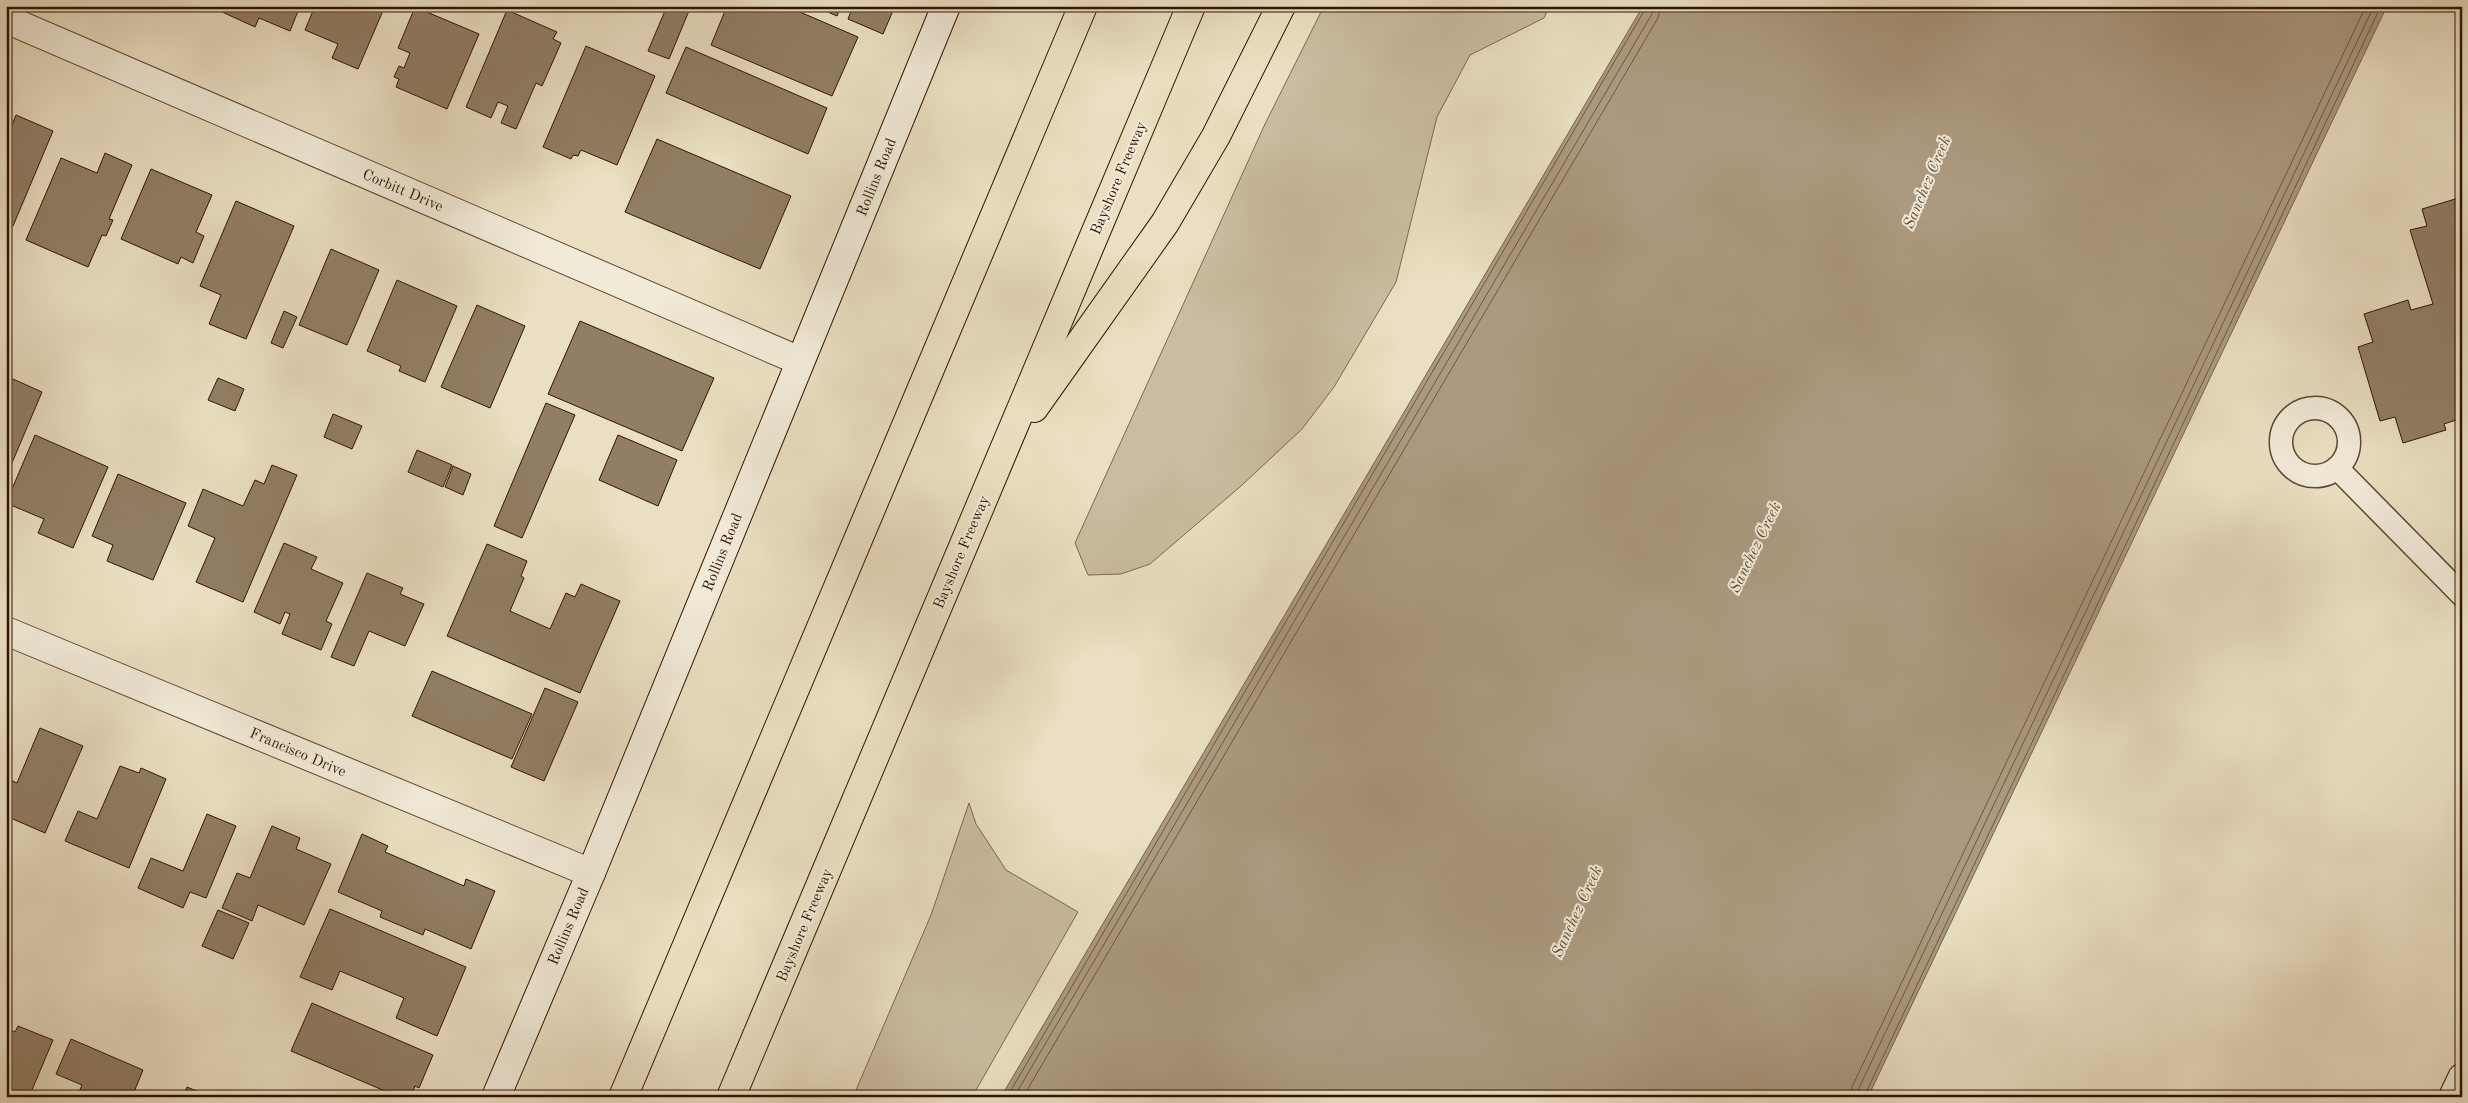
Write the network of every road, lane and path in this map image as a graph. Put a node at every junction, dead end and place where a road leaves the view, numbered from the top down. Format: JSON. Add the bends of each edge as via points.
{"nodes":[{"id":1,"x":946,"y":6,"type":"edge"},
{"id":2,"x":1082,"y":6,"type":"edge"},
{"id":3,"x":1191,"y":6,"type":"edge"},
{"id":4,"x":1281,"y":6,"type":"edge"},
{"id":5,"x":6,"y":19,"type":"edge"},
{"id":6,"x":800,"y":361,"type":"junction"},
{"id":7,"x":1004,"y":450,"type":"junction"},
{"id":8,"x":2337,"y":468,"type":"dead end"},
{"id":9,"x":2462,"y":596,"type":"edge"},
{"id":10,"x":6,"y":631,"type":"edge"},
{"id":11,"x":590,"y":873,"type":"junction"},
{"id":12,"x":2462,"y":1078,"type":"edge"},
{"id":13,"x":496,"y":1097,"type":"edge"},
{"id":14,"x":623,"y":1097,"type":"edge"},
{"id":15,"x":731,"y":1097,"type":"edge"},
{"id":16,"x":2453,"y":1097,"type":"edge"}],
"edges":[{"from":1,"to":6,"type":"street","name":"Rollins Road"},
{"from":2,"to":14,"type":"highway"},
{"from":3,"to":7,"type":"highway","name":"Bayshore Freeway"},
{"from":4,"to":7,"type":"highway","via":[[1216,136],[1164,223]]},
{"from":5,"to":6,"type":"street","name":"Corbitt Drive"},
{"from":6,"to":11,"type":"street","name":"Rollins Road"},
{"from":7,"to":15,"type":"highway","name":"Bayshore Freeway"},
{"from":8,"to":9,"type":"lane"},
{"from":10,"to":11,"type":"street","name":"Francisco Drive"},
{"from":11,"to":13,"type":"street","name":"Rollins Road"},
{"from":12,"to":16,"type":"street"}]}
